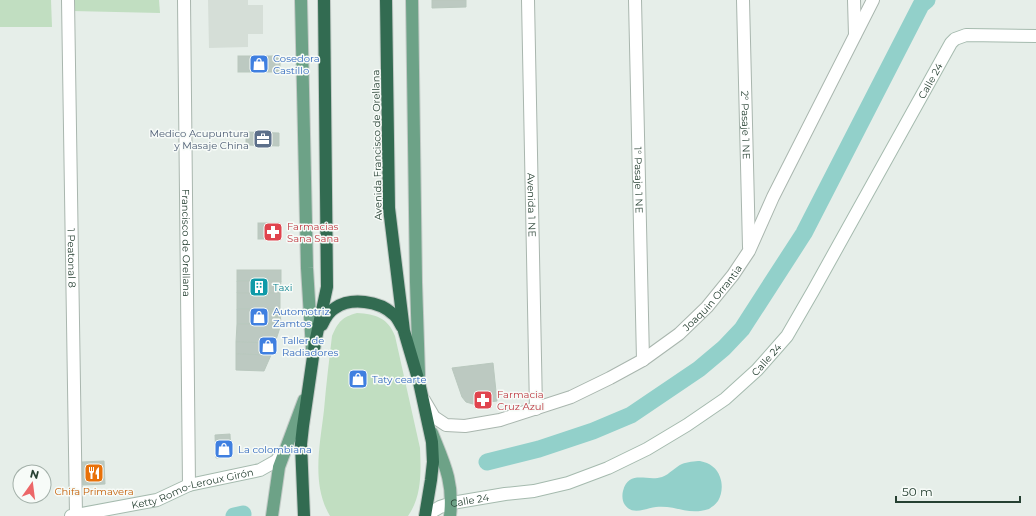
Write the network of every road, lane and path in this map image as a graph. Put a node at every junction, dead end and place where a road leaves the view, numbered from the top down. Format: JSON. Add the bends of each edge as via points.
{"nodes":[{"id":1,"x":68,"y":0,"type":"edge"},
{"id":2,"x":184,"y":0,"type":"edge"},
{"id":3,"x":301,"y":0,"type":"edge"},
{"id":4,"x":324,"y":0,"type":"edge"},
{"id":5,"x":386,"y":0,"type":"edge"},
{"id":6,"x":412,"y":0,"type":"edge"},
{"id":7,"x":528,"y":0,"type":"edge"},
{"id":8,"x":635,"y":0,"type":"edge"},
{"id":9,"x":743,"y":0,"type":"edge"},
{"id":10,"x":854,"y":0,"type":"edge"},
{"id":11,"x":873,"y":0,"type":"edge"},
{"id":12,"x":855,"y":36,"type":"junction"},
{"id":13,"x":1036,"y":36,"type":"edge"},
{"id":14,"x":749,"y":251,"type":"junction"},
{"id":15,"x":404,"y":331,"type":"junction"},
{"id":16,"x":315,"y":342,"type":"junction"},
{"id":17,"x":643,"y":360,"type":"junction"},
{"id":18,"x":312,"y":361,"type":"junction"},
{"id":19,"x":309,"y":382,"type":"junction"},
{"id":20,"x":419,"y":382,"type":"junction"},
{"id":21,"x":424,"y":399,"type":"junction"},
{"id":22,"x":536,"y":409,"type":"junction"},
{"id":23,"x":429,"y":426,"type":"junction"},
{"id":24,"x":284,"y":452,"type":"junction"},
{"id":25,"x":189,"y":485,"type":"junction"},
{"id":26,"x":452,"y":503,"type":"junction"},
{"id":27,"x":73,"y":516,"type":"edge"},
{"id":28,"x":272,"y":516,"type":"edge"},
{"id":29,"x":304,"y":516,"type":"edge"},
{"id":30,"x":425,"y":516,"type":"edge"},
{"id":31,"x":450,"y":516,"type":"edge"}],
"edges":[{"from":1,"to":27,"type":"street","name":"1 Peatonal 8"},
{"from":2,"to":25,"type":"street","name":"Francisco de Orellana"},
{"from":3,"to":18,"type":"main road","via":[[307,268]]},
{"from":4,"to":16,"type":"highway","via":[[328,264],[327,287]]},
{"from":5,"to":15,"type":"highway","name":"Avenida Francisco de Orellana","via":[[389,208]]},
{"from":6,"to":20,"type":"main road","name":"Avenida Francisco de Orellana"},
{"from":7,"to":22,"type":"street","name":"Avenida 1 NE"},
{"from":8,"to":17,"type":"street","name":"1° Pasaje 1 NE"},
{"from":9,"to":14,"type":"street","name":"2° Pasaje 1 NE"},
{"from":10,"to":12,"type":"street"},
{"from":11,"to":12,"type":"street","name":"Joaquin Orrantia"},
{"from":12,"to":14,"type":"street","name":"Joaquin Orrantia","via":[[773,197]]},
{"from":13,"to":26,"type":"street","name":"Calle 24","via":[[966,35],[951,42],[787,336],[757,370],[730,394],[647,449],[608,468],[568,483],[534,491]]},
{"from":14,"to":17,"type":"street","name":"Joaquin Orrantia","via":[[707,307],[678,334]]},
{"from":15,"to":16,"type":"highway","via":[[394,315],[386,309],[366,302],[356,302],[342,304],[326,315]]},
{"from":15,"to":20,"type":"highway","name":"Avenida Francisco de Orellana"},
{"from":16,"to":18,"type":"highway"},
{"from":17,"to":22,"type":"street","name":"Joaquin Orrantia","via":[[571,397]]},
{"from":18,"to":19,"type":"highway"},
{"from":19,"to":24,"type":"main road"},
{"from":19,"to":29,"type":"highway","via":[[301,444]]},
{"from":20,"to":21,"type":"highway","name":"Avenida Francisco de Orellana"},
{"from":21,"to":22,"type":"street","name":"Joaquin Orrantia","via":[[434,417],[455,426],[477,425]]},
{"from":21,"to":23,"type":"highway","name":"Avenida Francisco de Orellana"},
{"from":23,"to":26,"type":"main road","name":"Avenida Francisco de Orellana","via":[[448,474]]},
{"from":23,"to":30,"type":"highway","name":"Avenida Francisco de Orellana","via":[[433,462]]},
{"from":24,"to":25,"type":"street","name":"Ketty Romo-Leroux Girón","via":[[276,461],[260,470]]},
{"from":24,"to":28,"type":"main road","via":[[276,482]]},
{"from":25,"to":27,"type":"street","name":"Ketty Romo-Leroux Girón","via":[[157,500]]},
{"from":26,"to":30,"type":"street","name":"Calle 24"},
{"from":26,"to":31,"type":"main road","name":"Avenida Francisco de Orellana"}]}
